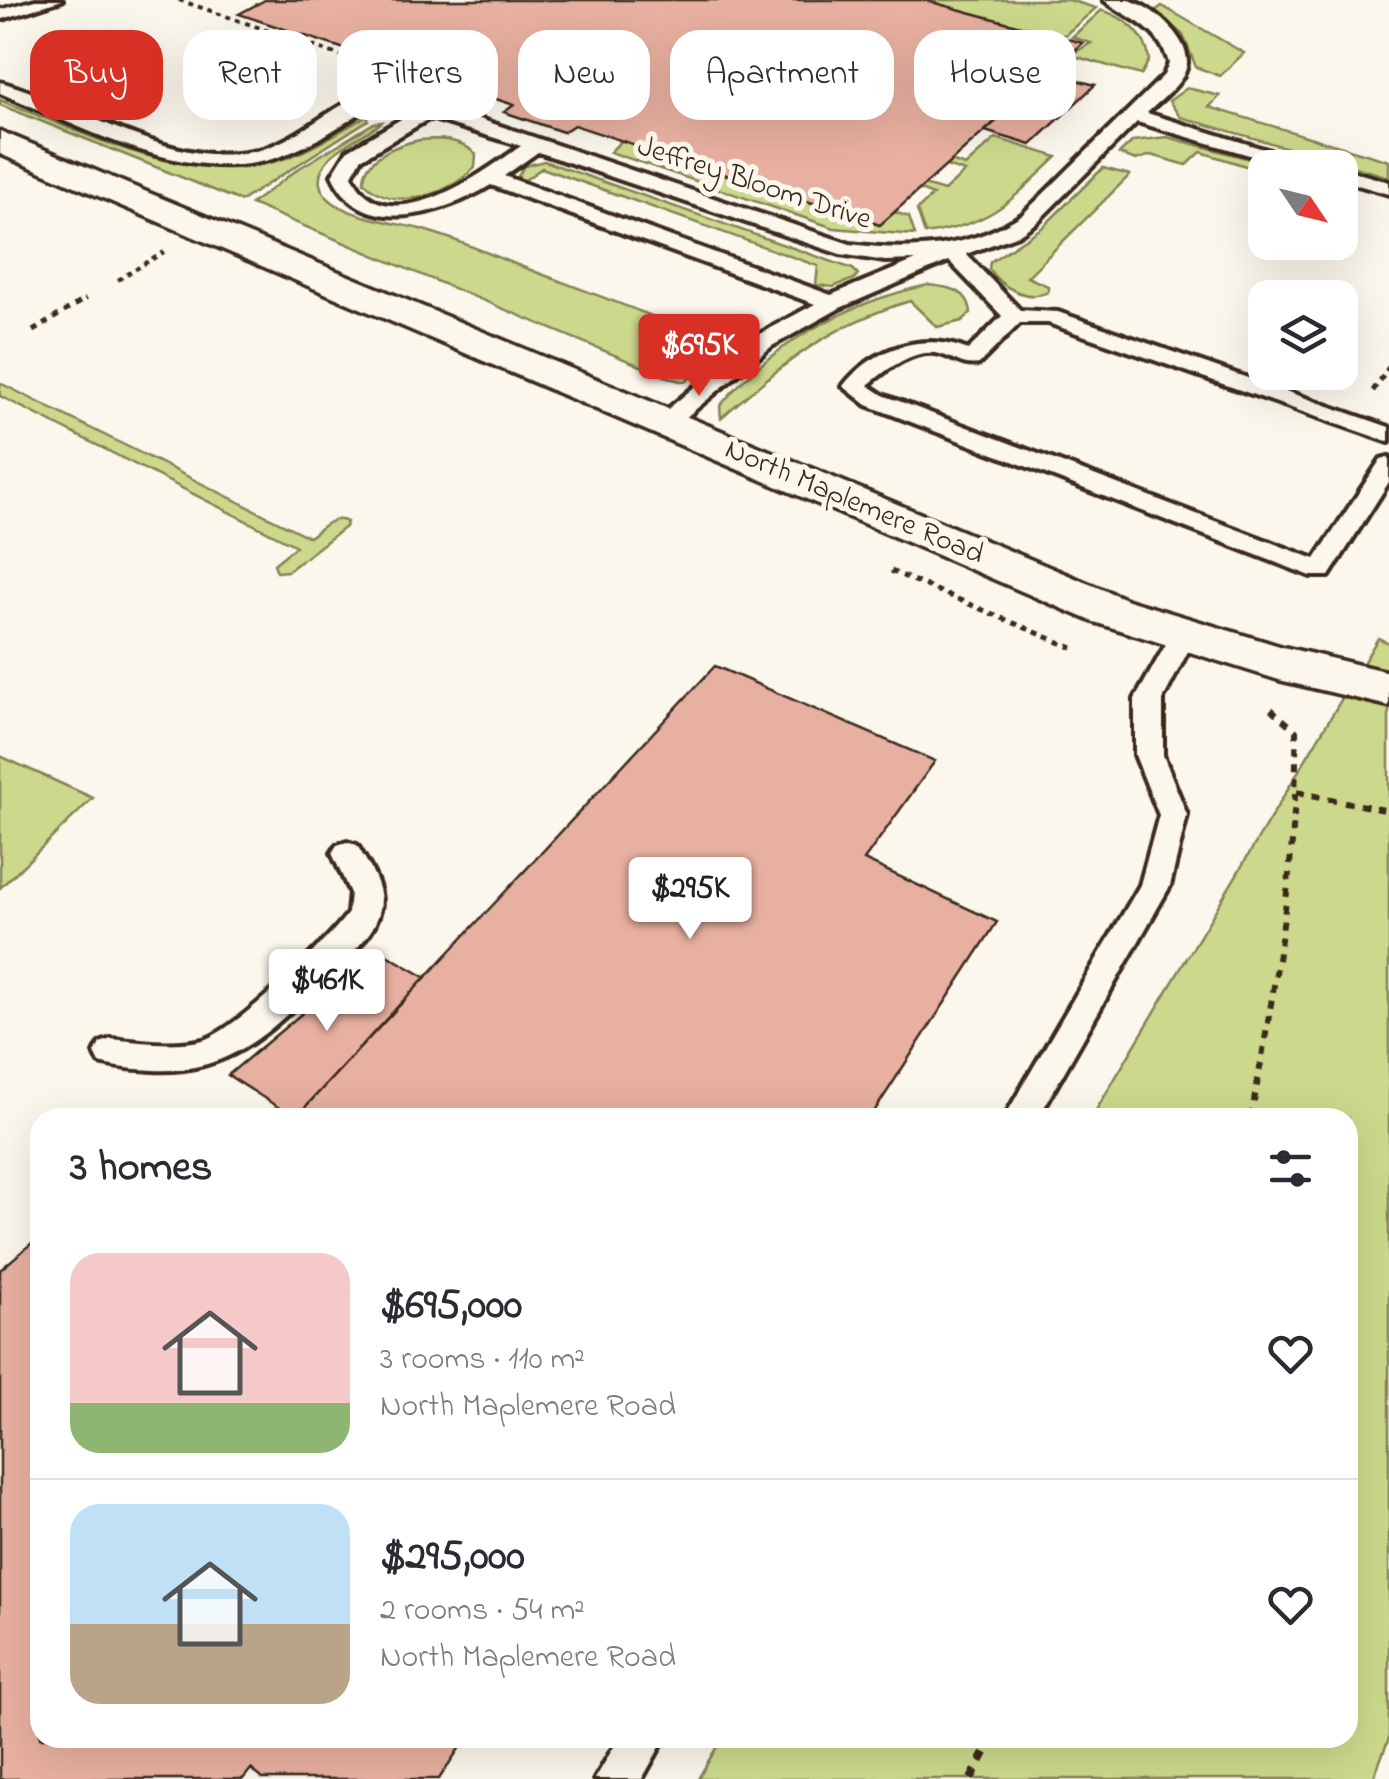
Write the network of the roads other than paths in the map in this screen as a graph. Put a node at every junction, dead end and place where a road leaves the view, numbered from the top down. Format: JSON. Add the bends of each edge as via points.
{"nodes":[{"id":1,"x":54,"y":0,"type":"edge"},
{"id":2,"x":1112,"y":0,"type":"edge"},
{"id":3,"x":0,"y":15,"type":"edge"},
{"id":4,"x":0,"y":87,"type":"edge"},
{"id":5,"x":1134,"y":115,"type":"junction"},
{"id":6,"x":337,"y":118,"type":"edge"},
{"id":7,"x":412,"y":120,"type":"edge"},
{"id":8,"x":460,"y":120,"type":"edge"},
{"id":9,"x":0,"y":141,"type":"edge"},
{"id":10,"x":537,"y":144,"type":"junction"},
{"id":11,"x":1254,"y":150,"type":"edge"},
{"id":12,"x":488,"y":177,"type":"junction"},
{"id":13,"x":1358,"y":179,"type":"edge"},
{"id":14,"x":1389,"y":188,"type":"edge"},
{"id":15,"x":952,"y":252,"type":"junction"},
{"id":16,"x":832,"y":303,"type":"junction"},
{"id":17,"x":1014,"y":316,"type":"junction"},
{"id":18,"x":665,"y":423,"type":"junction"},
{"id":19,"x":1389,"y":435,"type":"edge"},
{"id":20,"x":1389,"y":464,"type":"edge"},
{"id":21,"x":1183,"y":636,"type":"junction"},
{"id":22,"x":1389,"y":689,"type":"edge"},
{"id":23,"x":347,"y":854,"type":"dead end"},
{"id":24,"x":111,"y":1054,"type":"dead end"},
{"id":25,"x":1026,"y":1108,"type":"edge"},
{"id":26,"x":637,"y":1748,"type":"edge"},
{"id":27,"x":617,"y":1779,"type":"edge"}],
"edges":[{"from":1,"to":3,"type":"lane"},
{"from":2,"to":5,"type":"lane","name":"Jeffrey Bloom Drive","via":[[1156,23],[1176,50],[1172,77]]},
{"from":4,"to":6,"type":"lane","name":"Jeffrey Bloom Drive","via":[[170,151],[221,160],[286,147]]},
{"from":5,"to":11,"type":"lane"},
{"from":5,"to":15,"type":"lane","name":"Jeffrey Bloom Drive","via":[[1030,218],[986,243]]},
{"from":7,"to":12,"type":"lane","via":[[354,155],[342,174],[346,188],[374,206],[414,212],[434,209]]},
{"from":8,"to":10,"type":"lane","name":"Jeffrey Bloom Drive"},
{"from":9,"to":18,"type":"street","name":"North Maplemere Road"},
{"from":10,"to":12,"type":"lane"},
{"from":10,"to":15,"type":"lane","name":"Jeffrey Bloom Drive","via":[[848,250],[885,256]]},
{"from":12,"to":16,"type":"lane"},
{"from":13,"to":14,"type":"lane"},
{"from":15,"to":16,"type":"lane"},
{"from":15,"to":17,"type":"lane"},
{"from":16,"to":18,"type":"lane","via":[[764,341]]},
{"from":17,"to":19,"type":"lane","via":[[1050,317]]},
{"from":17,"to":20,"type":"lane","via":[[972,359],[934,346],[867,372],[854,386],[875,400],[1320,570]]},
{"from":18,"to":21,"type":"street","name":"North Maplemere Road"},
{"from":21,"to":22,"type":"street","name":"North Maplemere Road"},
{"from":21,"to":25,"type":"lane","via":[[1149,699],[1149,755],[1173,814],[1156,886]]},
{"from":23,"to":24,"type":"lane","via":[[366,891],[363,917],[347,939],[225,1046],[182,1056]]},
{"from":26,"to":27,"type":"lane"}]}
